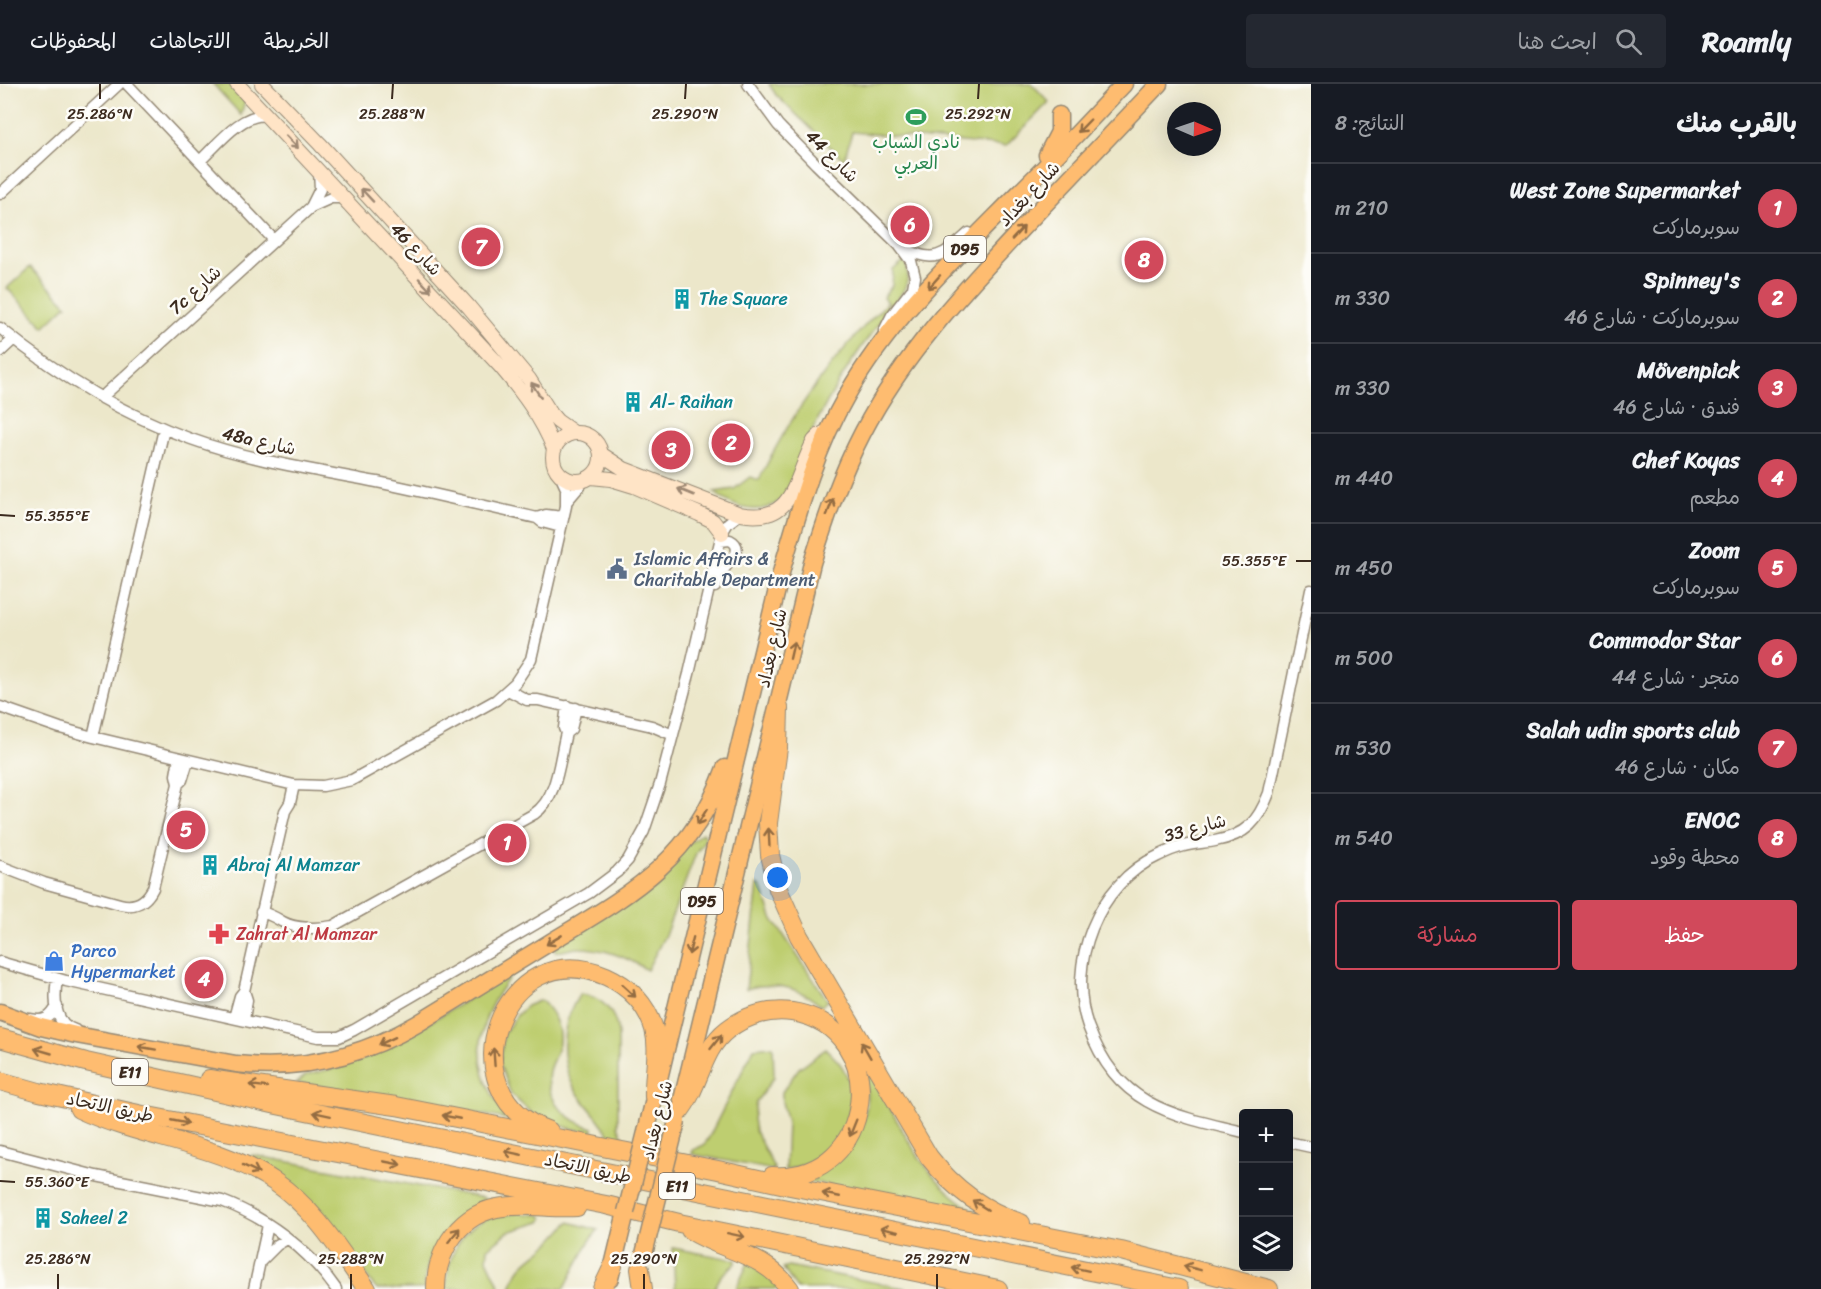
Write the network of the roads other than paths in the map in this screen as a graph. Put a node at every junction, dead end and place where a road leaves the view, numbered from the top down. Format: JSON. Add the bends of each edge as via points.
{"nodes":[{"id":1,"x":119,"y":84,"type":"edge"},
{"id":2,"x":127,"y":84,"type":"edge"},
{"id":3,"x":262,"y":84,"type":"edge"},
{"id":4,"x":748,"y":84,"type":"edge"},
{"id":5,"x":1124,"y":84,"type":"edge"},
{"id":6,"x":1160,"y":84,"type":"edge"},
{"id":7,"x":242,"y":89,"type":"edge"},
{"id":8,"x":1059,"y":115,"type":"dead end"},
{"id":9,"x":268,"y":116,"type":"junction"},
{"id":10,"x":242,"y":122,"type":"junction"},
{"id":11,"x":200,"y":161,"type":"junction"},
{"id":12,"x":318,"y":169,"type":"junction"},
{"id":13,"x":1026,"y":186,"type":"junction"},
{"id":14,"x":0,"y":194,"type":"edge"},
{"id":15,"x":345,"y":198,"type":"junction"},
{"id":16,"x":311,"y":207,"type":"junction"},
{"id":17,"x":984,"y":229,"type":"junction"},
{"id":18,"x":274,"y":240,"type":"junction"},
{"id":19,"x":899,"y":245,"type":"junction"},
{"id":20,"x":0,"y":328,"type":"edge"},
{"id":21,"x":14,"y":339,"type":"junction"},
{"id":22,"x":882,"y":343,"type":"junction"},
{"id":23,"x":0,"y":352,"type":"edge"},
{"id":24,"x":101,"y":398,"type":"junction"},
{"id":25,"x":164,"y":429,"type":"junction"},
{"id":26,"x":828,"y":431,"type":"junction"},
{"id":27,"x":574,"y":433,"type":"junction"},
{"id":28,"x":554,"y":449,"type":"junction"},
{"id":29,"x":601,"y":454,"type":"junction"},
{"id":30,"x":560,"y":475,"type":"junction"},
{"id":31,"x":588,"y":479,"type":"junction"},
{"id":32,"x":567,"y":501,"type":"junction"},
{"id":33,"x":740,"y":514,"type":"junction"},
{"id":34,"x":562,"y":522,"type":"junction"},
{"id":35,"x":721,"y":537,"type":"junction"},
{"id":36,"x":1311,"y":590,"type":"edge"},
{"id":37,"x":702,"y":621,"type":"junction"},
{"id":38,"x":754,"y":685,"type":"junction"},
{"id":39,"x":512,"y":687,"type":"junction"},
{"id":40,"x":0,"y":707,"type":"edge"},
{"id":41,"x":572,"y":707,"type":"junction"},
{"id":42,"x":778,"y":707,"type":"junction"},
{"id":43,"x":674,"y":730,"type":"junction"},
{"id":44,"x":93,"y":737,"type":"junction"},
{"id":45,"x":184,"y":760,"type":"junction"},
{"id":46,"x":289,"y":784,"type":"junction"},
{"id":47,"x":0,"y":866,"type":"edge"},
{"id":48,"x":260,"y":916,"type":"junction"},
{"id":49,"x":0,"y":962,"type":"edge"},
{"id":50,"x":62,"y":980,"type":"junction"},
{"id":51,"x":57,"y":1004,"type":"junction"},
{"id":52,"x":4,"y":1014,"type":"edge"},
{"id":53,"x":239,"y":1019,"type":"junction"},
{"id":54,"x":0,"y":1038,"type":"edge"},
{"id":55,"x":94,"y":1039,"type":"junction"},
{"id":56,"x":123,"y":1070,"type":"junction"},
{"id":57,"x":0,"y":1081,"type":"edge"},
{"id":58,"x":39,"y":1092,"type":"junction"},
{"id":59,"x":654,"y":1097,"type":"junction"},
{"id":60,"x":678,"y":1116,"type":"junction"},
{"id":61,"x":1239,"y":1131,"type":"edge"},
{"id":62,"x":1293,"y":1143,"type":"edge"},
{"id":63,"x":591,"y":1145,"type":"junction"},
{"id":64,"x":1311,"y":1147,"type":"edge"},
{"id":65,"x":0,"y":1151,"type":"edge"},
{"id":66,"x":718,"y":1170,"type":"junction"},
{"id":67,"x":606,"y":1205,"type":"junction"},
{"id":68,"x":679,"y":1222,"type":"junction"},
{"id":69,"x":268,"y":1225,"type":"junction"},
{"id":70,"x":287,"y":1239,"type":"junction"},
{"id":71,"x":1074,"y":1241,"type":"junction"},
{"id":72,"x":615,"y":1258,"type":"junction"},
{"id":73,"x":261,"y":1261,"type":"junction"},
{"id":74,"x":642,"y":1261,"type":"junction"},
{"id":75,"x":254,"y":1289,"type":"edge"},
{"id":76,"x":336,"y":1289,"type":"edge"},
{"id":77,"x":367,"y":1289,"type":"edge"},
{"id":78,"x":436,"y":1289,"type":"edge"},
{"id":79,"x":602,"y":1289,"type":"edge"},
{"id":80,"x":608,"y":1289,"type":"edge"},
{"id":81,"x":635,"y":1289,"type":"edge"},
{"id":82,"x":643,"y":1289,"type":"edge"},
{"id":83,"x":790,"y":1289,"type":"edge"},
{"id":84,"x":998,"y":1289,"type":"edge"},
{"id":85,"x":1179,"y":1289,"type":"edge"},
{"id":86,"x":1269,"y":1289,"type":"edge"}],
"edges":[{"from":1,"to":14,"type":"street"},
{"from":2,"to":11,"type":"street"},
{"from":27,"to":3,"type":"street","name":"شارع 46","one_way":true,"via":[[557,422],[529,379],[469,307]]},
{"from":4,"to":19,"type":"street","name":"شارع 44","via":[[802,150]]},
{"from":5,"to":13,"type":"main road","name":"شارع بغداد","number":"D95","one_way":true},
{"from":42,"to":6,"type":"main road","name":"شارع بغداد","number":"D95","one_way":true,"via":[[826,518],[863,431],[887,390],[914,351],[978,276]]},
{"from":7,"to":9,"type":"street","name":"شارع 46"},
{"from":7,"to":10,"type":"street","via":[[247,109]]},
{"from":8,"to":13,"type":"main road","via":[[1058,138]]},
{"from":9,"to":10,"type":"street","via":[[251,116]]},
{"from":9,"to":12,"type":"street","name":"شارع 46","one_way":true},
{"from":10,"to":11,"type":"street"},
{"from":11,"to":18,"type":"street"},
{"from":12,"to":15,"type":"street","name":"شارع 46"},
{"from":12,"to":16,"type":"street","via":[[320,189]]},
{"from":13,"to":17,"type":"main road","name":"شارع بغداد","number":"D95"},
{"from":15,"to":16,"type":"street","name":"7c شارع","via":[[331,198]]},
{"from":15,"to":28,"type":"street","name":"شارع 46","one_way":true,"via":[[484,347],[541,420]]},
{"from":16,"to":18,"type":"street","name":"7c شارع"},
{"from":17,"to":19,"type":"street","name":"شارع 44","via":[[969,233],[948,252],[937,256],[920,256]]},
{"from":17,"to":22,"type":"main road","name":"شارع بغداد","number":"D95","one_way":true},
{"from":18,"to":24,"type":"street","name":"7c شارع"},
{"from":19,"to":22,"type":"street","name":"شارع 44","via":[[914,266],[914,283],[889,320]]},
{"from":20,"to":21,"type":"street","name":"48a شارع"},
{"from":21,"to":23,"type":"street"},
{"from":21,"to":24,"type":"street","name":"48a شارع"},
{"from":22,"to":26,"type":"main road","name":"شارع بغداد","number":"D95"},
{"from":24,"to":25,"type":"street","name":"48a شارع"},
{"from":25,"to":34,"type":"street","name":"48a شارع","via":[[246,456]]},
{"from":25,"to":44,"type":"street"},
{"from":26,"to":33,"type":"street","via":[[814,441],[780,509],[765,515]]},
{"from":26,"to":38,"type":"main road","name":"شارع بغداد","number":"D95","via":[[796,518]]},
{"from":27,"to":28,"type":"street","via":[[562,438]]},
{"from":27,"to":29,"type":"street","via":[[589,435]]},
{"from":28,"to":30,"type":"street","via":[[553,463]]},
{"from":29,"to":31,"type":"street","via":[[601,464]]},
{"from":33,"to":29,"type":"street","one_way":true,"via":[[624,469]]},
{"from":30,"to":31,"type":"street","via":[[571,481]]},
{"from":30,"to":32,"type":"street"},
{"from":31,"to":32,"type":"street"},
{"from":31,"to":35,"type":"street","via":[[611,479],[634,486],[699,514],[713,521]]},
{"from":32,"to":34,"type":"street"},
{"from":33,"to":35,"type":"street"},
{"from":34,"to":39,"type":"street","via":[[534,648]]},
{"from":35,"to":37,"type":"street"},
{"from":35,"to":37,"type":"street","via":[[734,542],[736,554],[719,577]]},
{"from":36,"to":61,"type":"street","name":"شارع 33","via":[[1262,811],[1250,826],[1234,836],[1185,845],[1130,874],[1109,897],[1093,924],[1083,954],[1085,1016],[1096,1046],[1113,1072],[1135,1094],[1161,1110]]},
{"from":37,"to":43,"type":"street"},
{"from":38,"to":55,"type":"main road","one_way":true,"via":[[708,807],[691,834],[659,870],[621,900],[401,1034],[336,1059],[276,1067],[236,1064]]},
{"from":38,"to":59,"type":"main road","name":"شارع بغداد","number":"D95","one_way":true},
{"from":39,"to":41,"type":"street","via":[[536,700]]},
{"from":39,"to":46,"type":"street","via":[[366,774],[338,784]]},
{"from":40,"to":44,"type":"street"},
{"from":41,"to":43,"type":"street"},
{"from":41,"to":48,"type":"street","via":[[550,796],[534,814],[333,926],[313,928]]},
{"from":42,"to":60,"type":"main road","name":"شارع بغداد","number":"D95"},
{"from":71,"to":42,"type":"highway","one_way":true,"via":[[988,1210],[942,1173],[922,1146],[799,936],[778,889],[768,839],[778,748]]},
{"from":43,"to":53,"type":"street","via":[[655,800],[637,846],[617,872],[597,888],[347,1034],[318,1037]]},
{"from":44,"to":45,"type":"street"},
{"from":45,"to":46,"type":"street"},
{"from":45,"to":47,"type":"street","via":[[176,775],[178,784],[153,888],[144,901],[128,906],[44,883]]},
{"from":46,"to":48,"type":"street","via":[[290,803],[285,807]]},
{"from":48,"to":53,"type":"street","via":[[240,996]]},
{"from":49,"to":50,"type":"street"},
{"from":50,"to":51,"type":"street"},
{"from":50,"to":53,"type":"street"},
{"from":51,"to":52,"type":"street","via":[[44,1020]]},
{"from":51,"to":55,"type":"street","via":[[64,1025]]},
{"from":52,"to":55,"type":"main road"},
{"from":56,"to":54,"type":"highway","name":"طريق الاتحاد","number":"E11","one_way":true},
{"from":63,"to":56,"type":"highway","one_way":true,"via":[[396,1106],[177,1074]]},
{"from":85,"to":56,"type":"highway","name":"طريق الاتحاد","number":"E11","one_way":true,"via":[[267,1103]]},
{"from":57,"to":58,"type":"highway","name":"طريق الاتحاد","number":"E11"},
{"from":58,"to":67,"type":"highway","name":"طريق الاتحاد","number":"E11","one_way":true},
{"from":58,"to":77,"type":"highway","one_way":true,"via":[[109,1122],[237,1162],[274,1181],[318,1222]]},
{"from":63,"to":59,"type":"highway","one_way":true,"via":[[531,1123],[513,1107],[498,1081],[492,1052],[497,1025],[508,1004],[525,986],[557,971],[581,970],[603,975],[628,989],[647,1012],[655,1035]]},
{"from":59,"to":72,"type":"main road","name":"شارع بغداد","number":"D95","bridge":true},
{"from":60,"to":66,"type":"highway","one_way":true,"via":[[712,1045],[728,1029],[749,1017],[776,1011],[804,1015],[831,1030],[845,1045],[855,1063],[860,1101],[851,1134],[834,1155],[812,1170],[787,1176]]},
{"from":60,"to":74,"type":"main road","name":"شارع بغداد","number":"D95","bridge":true},
{"from":62,"to":64,"type":"street"},
{"from":63,"to":66,"type":"highway"},
{"from":65,"to":69,"type":"street","via":[[96,1176],[222,1201]]},
{"from":71,"to":66,"type":"highway","one_way":true},
{"from":67,"to":68,"type":"highway","name":"طريق الاتحاد","number":"E11"},
{"from":78,"to":67,"type":"highway","one_way":true,"via":[[438,1266],[448,1241],[478,1214],[510,1206]]},
{"from":68,"to":83,"type":"highway","via":[[711,1242],[765,1264]]},
{"from":68,"to":84,"type":"highway","name":"طريق الاتحاد","number":"E11","one_way":true},
{"from":69,"to":70,"type":"street"},
{"from":69,"to":73,"type":"street"},
{"from":70,"to":73,"type":"street"},
{"from":70,"to":76,"type":"street","via":[[311,1259]]},
{"from":86,"to":71,"type":"highway","one_way":true},
{"from":72,"to":79,"type":"highway"},
{"from":72,"to":80,"type":"main road","name":"شارع بغداد","number":"D95"},
{"from":73,"to":75,"type":"street"},
{"from":74,"to":81,"type":"main road","name":"شارع بغداد","number":"D95"},
{"from":74,"to":82,"type":"highway"}]}
